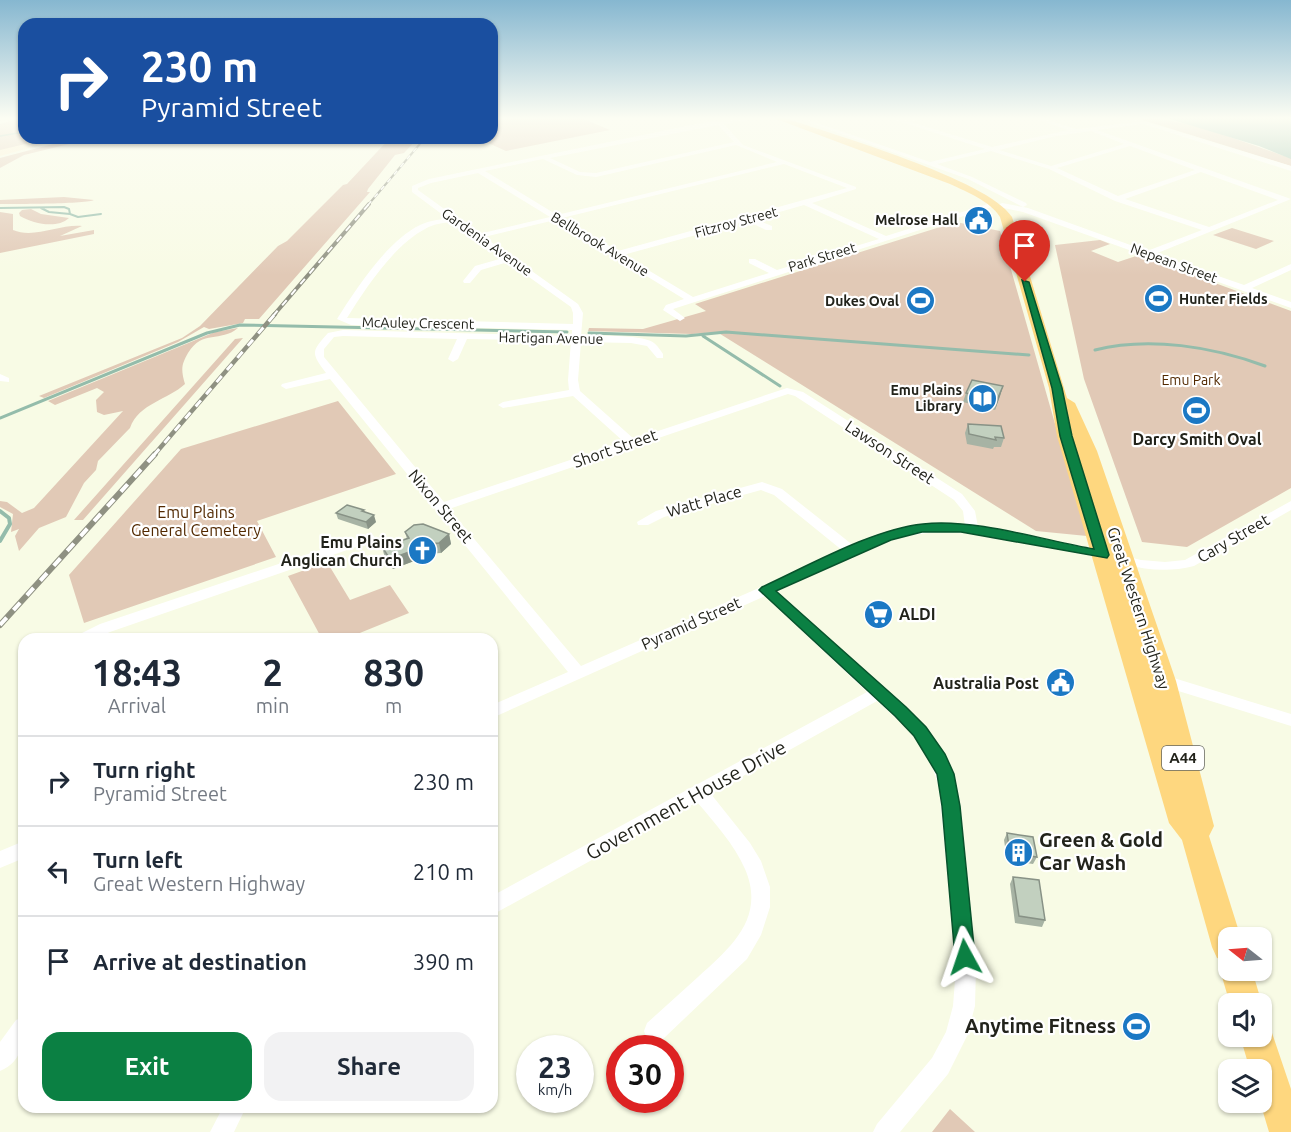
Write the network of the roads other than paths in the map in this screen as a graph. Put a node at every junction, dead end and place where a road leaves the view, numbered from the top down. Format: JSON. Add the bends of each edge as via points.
{"nodes":[{"id":1,"x":486,"y":170,"type":"edge"},
{"id":2,"x":569,"y":170,"type":"edge"},
{"id":3,"x":615,"y":170,"type":"edge"},
{"id":4,"x":752,"y":170,"type":"edge"},
{"id":5,"x":805,"y":170,"type":"edge"},
{"id":6,"x":924,"y":170,"type":"edge"},
{"id":7,"x":946,"y":170,"type":"edge"},
{"id":8,"x":1055,"y":170,"type":"edge"},
{"id":9,"x":1195,"y":170,"type":"edge"},
{"id":10,"x":480,"y":171,"type":"junction"},
{"id":11,"x":1198,"y":171,"type":"junction"},
{"id":12,"x":1118,"y":199,"type":"junction"},
{"id":13,"x":1287,"y":199,"type":"edge"},
{"id":14,"x":805,"y":204,"type":"junction"},
{"id":15,"x":998,"y":204,"type":"junction"},
{"id":16,"x":1026,"y":207,"type":"junction"},
{"id":17,"x":556,"y":218,"type":"junction"},
{"id":18,"x":454,"y":219,"type":"junction"},
{"id":19,"x":748,"y":219,"type":"junction"},
{"id":20,"x":1056,"y":220,"type":"junction"},
{"id":21,"x":769,"y":228,"type":"dead end"},
{"id":22,"x":1210,"y":230,"type":"junction"},
{"id":23,"x":479,"y":236,"type":"junction"},
{"id":24,"x":884,"y":238,"type":"junction"},
{"id":25,"x":1149,"y":253,"type":"junction"},
{"id":26,"x":616,"y":254,"type":"junction"},
{"id":27,"x":510,"y":259,"type":"junction"},
{"id":28,"x":752,"y":261,"type":"dead end"},
{"id":29,"x":1291,"y":267,"type":"edge"},
{"id":30,"x":774,"y":272,"type":"junction"},
{"id":31,"x":467,"y":281,"type":"dead end"},
{"id":32,"x":1245,"y":288,"type":"junction"},
{"id":33,"x":690,"y":298,"type":"junction"},
{"id":34,"x":1291,"y":305,"type":"edge"},
{"id":35,"x":680,"y":318,"type":"dead end"},
{"id":36,"x":578,"y":327,"type":"junction"},
{"id":37,"x":463,"y":336,"type":"junction"},
{"id":38,"x":328,"y":337,"type":"joint"},
{"id":39,"x":576,"y":339,"type":"junction"},
{"id":40,"x":660,"y":356,"type":"dead end"},
{"id":41,"x":453,"y":359,"type":"dead end"},
{"id":42,"x":332,"y":375,"type":"junction"},
{"id":43,"x":286,"y":386,"type":"dead end"},
{"id":44,"x":1057,"y":388,"type":"junction"},
{"id":45,"x":575,"y":392,"type":"junction"},
{"id":46,"x":789,"y":392,"type":"joint"},
{"id":47,"x":503,"y":405,"type":"dead end"},
{"id":48,"x":631,"y":442,"type":"junction"},
{"id":49,"x":1291,"y":505,"type":"edge"},
{"id":50,"x":442,"y":507,"type":"junction"},
{"id":51,"x":643,"y":522,"type":"dead end"},
{"id":52,"x":972,"y":530,"type":"junction"},
{"id":53,"x":368,"y":538,"type":"dead end"},
{"id":54,"x":853,"y":552,"type":"junction"},
{"id":55,"x":1114,"y":559,"type":"junction"},
{"id":56,"x":766,"y":590,"type":"junction"},
{"id":57,"x":95,"y":633,"type":"edge"},
{"id":58,"x":578,"y":673,"type":"junction"},
{"id":59,"x":1164,"y":681,"type":"junction"},
{"id":60,"x":880,"y":692,"type":"junction"},
{"id":61,"x":498,"y":709,"type":"edge"},
{"id":62,"x":1291,"y":720,"type":"edge"},
{"id":63,"x":700,"y":793,"type":"junction"},
{"id":64,"x":1194,"y":834,"type":"junction"},
{"id":65,"x":18,"y":852,"type":"edge"},
{"id":66,"x":0,"y":860,"type":"edge"},
{"id":67,"x":498,"y":903,"type":"edge"},
{"id":68,"x":1222,"y":927,"type":"edge"},
{"id":69,"x":655,"y":1031,"type":"dead end"},
{"id":70,"x":18,"y":1036,"type":"edge"},
{"id":71,"x":1260,"y":1047,"type":"edge"},
{"id":72,"x":0,"y":1060,"type":"edge"},
{"id":73,"x":232,"y":1113,"type":"edge"},
{"id":74,"x":222,"y":1132,"type":"edge"},
{"id":75,"x":885,"y":1132,"type":"edge"},
{"id":76,"x":1287,"y":1132,"type":"edge"}],
"edges":[{"from":1,"to":10,"type":"street","name":"Gardenia Avenue"},
{"from":2,"to":3,"type":"street","via":[[592,175]]},
{"from":4,"to":17,"type":"street"},
{"from":5,"to":14,"type":"street","name":"Fitzroy Street","via":[[854,188]]},
{"from":6,"to":15,"type":"highway"},
{"from":7,"to":16,"type":"street","via":[[992,187]]},
{"from":8,"to":12,"type":"street"},
{"from":9,"to":11,"type":"street"},
{"from":10,"to":17,"type":"street","name":"Bellbrook Avenue"},
{"from":10,"to":18,"type":"street","name":"Gardenia Avenue","via":[[414,187],[414,191]]},
{"from":11,"to":12,"type":"street"},
{"from":11,"to":13,"type":"street"},
{"from":12,"to":22,"type":"street"},
{"from":13,"to":22,"type":"street"},
{"from":14,"to":19,"type":"street","name":"Fitzroy Street"},
{"from":14,"to":24,"type":"street"},
{"from":15,"to":16,"type":"street","name":"Nepean Street"},
{"from":15,"to":20,"type":"street","name":"Nepean Street"},
{"from":15,"to":24,"type":"street","name":"Park Street"},
{"from":15,"to":44,"type":"highway","name":"Great Western Highway","number":"A44","via":[[1006,217]]},
{"from":16,"to":20,"type":"street","name":"Nepean Street"},
{"from":17,"to":23,"type":"street"},
{"from":17,"to":26,"type":"street","name":"Bellbrook Avenue"},
{"from":18,"to":23,"type":"street","name":"Gardenia Avenue"},
{"from":18,"to":36,"type":"street","name":"McAuley Crescent","via":[[415,231],[390,254],[343,320]]},
{"from":19,"to":21,"type":"street"},
{"from":19,"to":26,"type":"street","name":"Fitzroy Street"},
{"from":20,"to":25,"type":"street","name":"Nepean Street"},
{"from":22,"to":25,"type":"street"},
{"from":23,"to":27,"type":"street","name":"Gardenia Avenue"},
{"from":24,"to":30,"type":"street","name":"Park Street"},
{"from":25,"to":32,"type":"street","name":"Nepean Street"},
{"from":26,"to":33,"type":"street","name":"Bellbrook Avenue"},
{"from":27,"to":31,"type":"street","via":[[481,267]]},
{"from":27,"to":36,"type":"street","name":"Gardenia Avenue","via":[[572,303],[578,313]]},
{"from":28,"to":30,"type":"street"},
{"from":29,"to":32,"type":"street"},
{"from":30,"to":33,"type":"street","name":"Park Street"},
{"from":32,"to":34,"type":"street","name":"Nepean Street"},
{"from":33,"to":35,"type":"street","name":"Park Street","via":[[668,308]]},
{"from":36,"to":39,"type":"street","name":"Gardenia Avenue"},
{"from":37,"to":38,"type":"street","name":"Hartigan Avenue","via":[[343,333]]},
{"from":37,"to":39,"type":"street","name":"Hartigan Avenue"},
{"from":37,"to":41,"type":"street"},
{"from":38,"to":42,"type":"street","name":"Nixon Street","via":[[318,352]]},
{"from":39,"to":40,"type":"street","name":"Hartigan Avenue","via":[[643,341],[654,346]]},
{"from":39,"to":45,"type":"street","name":"Gardenia Avenue"},
{"from":42,"to":43,"type":"street"},
{"from":42,"to":50,"type":"street","name":"Nixon Street"},
{"from":44,"to":55,"type":"highway","name":"Great Western Highway","number":"A44","via":[[1066,436]]},
{"from":44,"to":55,"type":"highway","name":"Great Western Highway","number":"A44","via":[[1081,434]]},
{"from":45,"to":47,"type":"street"},
{"from":45,"to":48,"type":"street"},
{"from":46,"to":48,"type":"street","name":"Short Street"},
{"from":46,"to":52,"type":"street","name":"Lawson Street","via":[[799,394],[958,496],[969,511]]},
{"from":48,"to":50,"type":"street","name":"Short Street"},
{"from":49,"to":55,"type":"street","name":"Cary Street","via":[[1189,563],[1159,567]]},
{"from":50,"to":58,"type":"street","name":"Nixon Street"},
{"from":51,"to":54,"type":"street","name":"Watt Place","via":[[762,486],[777,492]]},
{"from":52,"to":54,"type":"street","name":"Pyramid Street","via":[[922,528]]},
{"from":52,"to":55,"type":"street","name":"Pyramid Street"},
{"from":53,"to":57,"type":"street"},
{"from":54,"to":56,"type":"street","name":"Pyramid Street"},
{"from":55,"to":59,"type":"highway","name":"Great Western Highway","number":"A44"},
{"from":55,"to":64,"type":"highway","name":"Great Western Highway","number":"A44","via":[[1183,823]]},
{"from":56,"to":58,"type":"street","name":"Pyramid Street"},
{"from":56,"to":60,"type":"street"},
{"from":58,"to":61,"type":"street","name":"Pyramid Street"},
{"from":59,"to":62,"type":"street"},
{"from":59,"to":64,"type":"highway","name":"Great Western Highway","number":"A44","via":[[1200,826]]},
{"from":60,"to":63,"type":"street","name":"Government House Drive"},
{"from":60,"to":75,"type":"street","via":[[920,731],[945,774],[966,986],[962,1016],[951,1046],[932,1076]]},
{"from":63,"to":67,"type":"street","name":"Government House Drive"},
{"from":63,"to":69,"type":"street","via":[[751,858],[760,880],[761,909],[750,940],[740,952]]},
{"from":64,"to":68,"type":"highway","name":"Great Western Highway","number":"A44"},
{"from":65,"to":66,"type":"street"},
{"from":70,"to":72,"type":"street"},
{"from":71,"to":76,"type":"highway"},
{"from":73,"to":74,"type":"street"}]}
